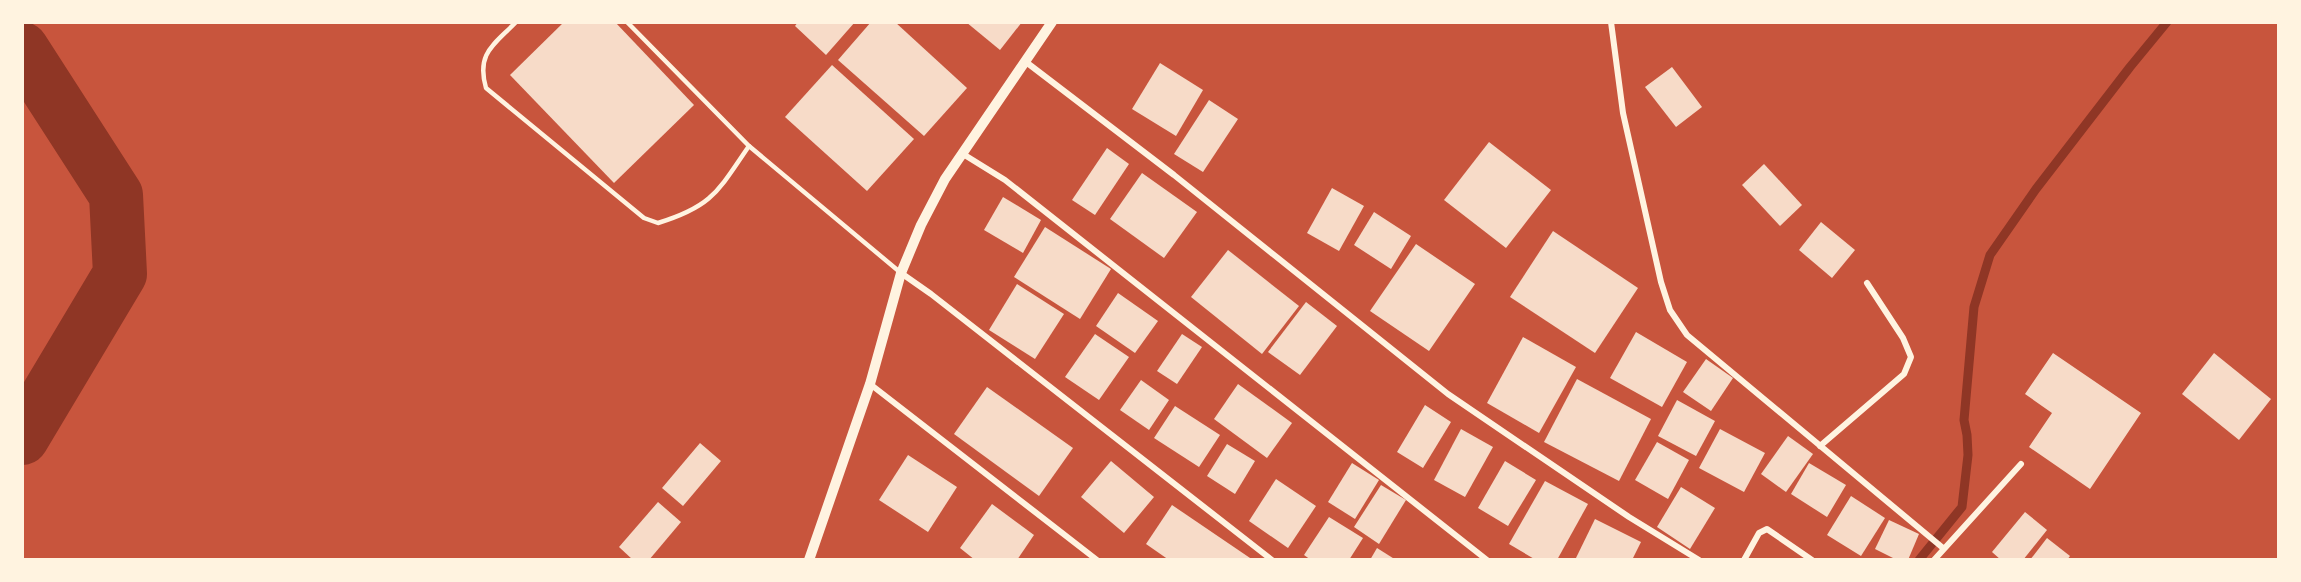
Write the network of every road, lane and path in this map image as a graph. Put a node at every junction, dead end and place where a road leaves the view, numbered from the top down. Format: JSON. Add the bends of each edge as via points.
{"nodes":[{"id":1,"x":516,"y":22,"type":"edge"},
{"id":2,"x":627,"y":22,"type":"edge"},
{"id":3,"x":1052,"y":22,"type":"edge"},
{"id":4,"x":1611,"y":22,"type":"edge"},
{"id":5,"x":1026,"y":62,"type":"junction"},
{"id":6,"x":749,"y":146,"type":"junction"},
{"id":7,"x":963,"y":154,"type":"junction"},
{"id":8,"x":901,"y":273,"type":"junction"},
{"id":9,"x":1867,"y":283,"type":"dead end"},
{"id":10,"x":870,"y":384,"type":"junction"},
{"id":11,"x":1820,"y":446,"type":"junction"},
{"id":12,"x":2021,"y":464,"type":"dead end"},
{"id":13,"x":1941,"y":547,"type":"junction"},
{"id":14,"x":809,"y":560,"type":"edge"},
{"id":15,"x":1097,"y":560,"type":"edge"},
{"id":16,"x":1272,"y":560,"type":"edge"},
{"id":17,"x":1487,"y":560,"type":"edge"},
{"id":18,"x":1699,"y":560,"type":"edge"},
{"id":19,"x":1744,"y":560,"type":"edge"},
{"id":20,"x":1812,"y":560,"type":"edge"},
{"id":21,"x":1934,"y":560,"type":"edge"}],
"edges":[{"from":1,"to":6,"type":"lane","via":[[489,50],[483,62],[486,88],[644,218],[658,223],[699,207],[716,194]]},
{"from":2,"to":6,"type":"lane"},
{"from":3,"to":5,"type":"street"},
{"from":4,"to":11,"type":"street","via":[[1623,113],[1670,310],[1687,335]]},
{"from":5,"to":7,"type":"street"},
{"from":5,"to":18,"type":"street","via":[[1448,394]]},
{"from":6,"to":8,"type":"lane"},
{"from":7,"to":8,"type":"street","via":[[935,197]]},
{"from":7,"to":17,"type":"street","via":[[1005,180]]},
{"from":8,"to":10,"type":"street"},
{"from":8,"to":16,"type":"street"},
{"from":9,"to":11,"type":"street","via":[[1911,357],[1904,374]]},
{"from":10,"to":14,"type":"street"},
{"from":10,"to":15,"type":"street"},
{"from":11,"to":13,"type":"street"},
{"from":12,"to":13,"type":"street"},
{"from":13,"to":21,"type":"street"},
{"from":19,"to":20,"type":"street","via":[[1759,533],[1769,530]]}]}
